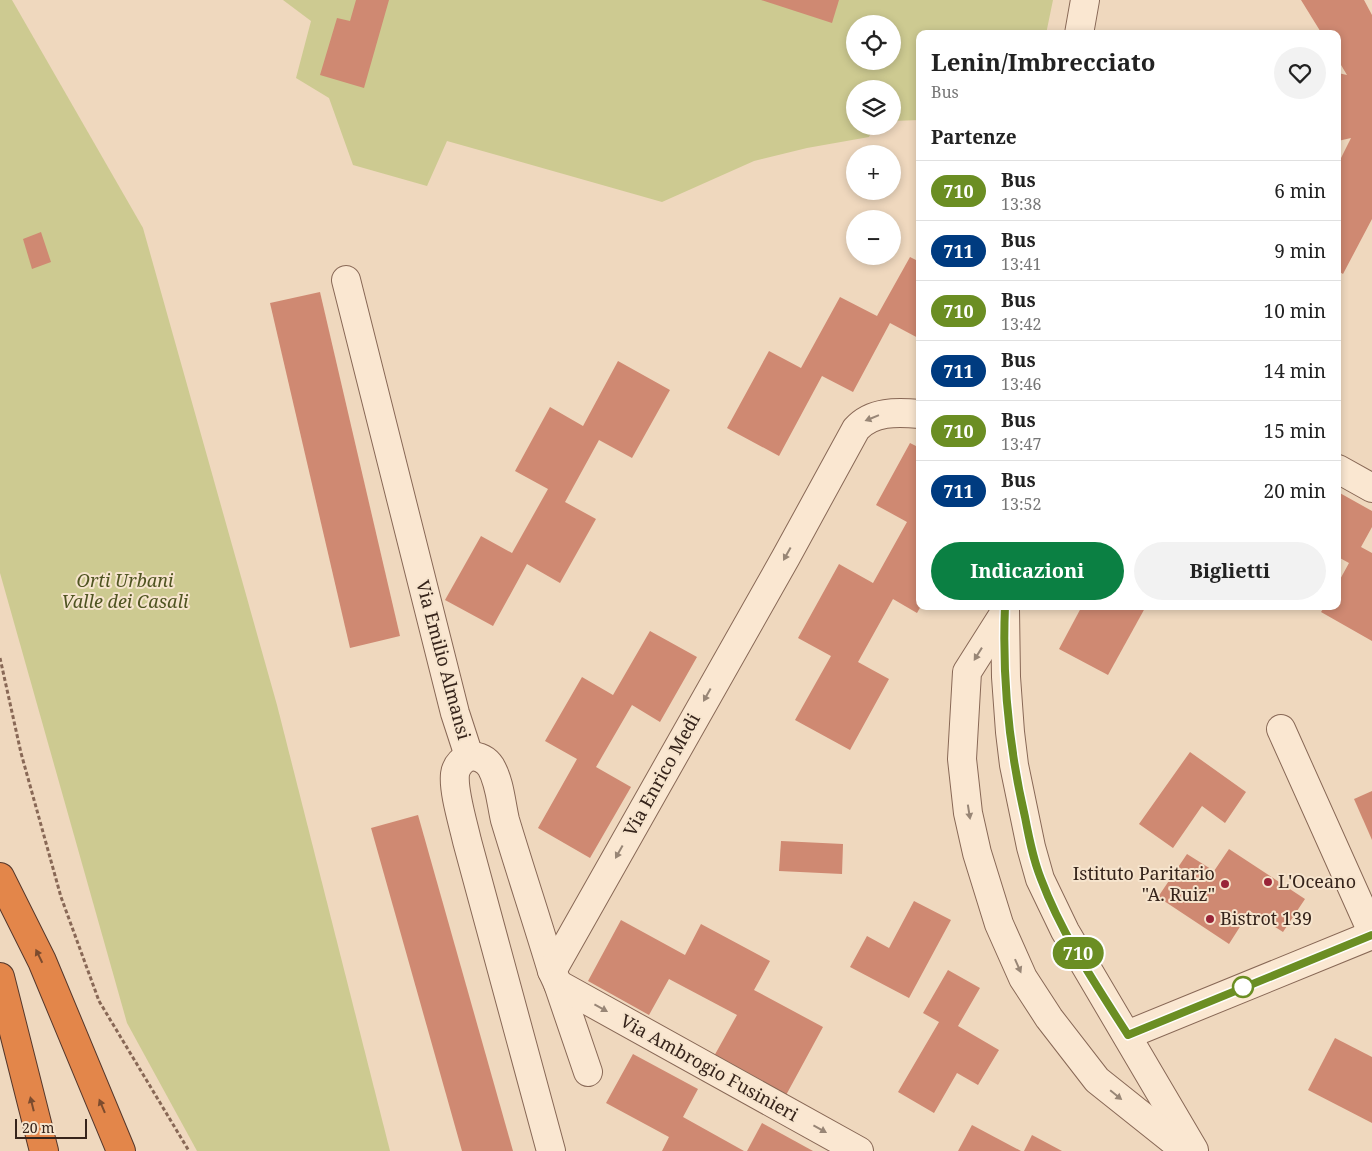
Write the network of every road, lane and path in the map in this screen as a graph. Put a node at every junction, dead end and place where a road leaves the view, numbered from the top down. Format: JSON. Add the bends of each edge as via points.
{"nodes":[{"id":1,"x":1086,"y":0,"type":"edge"},
{"id":2,"x":1080,"y":30,"type":"edge"},
{"id":3,"x":346,"y":280,"type":"dead end"},
{"id":4,"x":916,"y":414,"type":"edge"},
{"id":5,"x":1341,"y":471,"type":"edge"},
{"id":6,"x":1372,"y":488,"type":"edge"},
{"id":7,"x":1004,"y":610,"type":"edge"},
{"id":8,"x":1005,"y":610,"type":"edge"},
{"id":9,"x":0,"y":658,"type":"edge"},
{"id":10,"x":1281,"y":729,"type":"dead end"},
{"id":11,"x":468,"y":756,"type":"junction"},
{"id":12,"x":0,"y":877,"type":"edge"},
{"id":13,"x":1372,"y":934,"type":"edge"},
{"id":14,"x":0,"y":977,"type":"edge"},
{"id":15,"x":555,"y":978,"type":"junction"},
{"id":16,"x":1128,"y":1035,"type":"junction"},
{"id":17,"x":588,"y":1072,"type":"dead end"},
{"id":18,"x":44,"y":1151,"type":"edge"},
{"id":19,"x":121,"y":1151,"type":"edge"},
{"id":20,"x":189,"y":1151,"type":"edge"},
{"id":21,"x":551,"y":1151,"type":"edge"},
{"id":22,"x":859,"y":1151,"type":"edge"},
{"id":23,"x":1186,"y":1151,"type":"edge"},
{"id":24,"x":1195,"y":1151,"type":"edge"}],
"edges":[{"from":1,"to":2,"type":"street"},
{"from":3,"to":11,"type":"street","name":"Via Emilio Almansi"},
{"from":4,"to":15,"type":"street","name":"Via Enrico Medi","one_way":true,"via":[[900,412],[876,416],[862,422],[856,429]]},
{"from":5,"to":6,"type":"street"},
{"from":7,"to":23,"type":"street","one_way":true,"via":[[967,672],[962,759],[968,813],[999,924],[1023,978],[1048,1018],[1097,1080]]},
{"from":8,"to":16,"type":"street","via":[[1011,740],[1018,789],[1035,863],[1065,931]]},
{"from":9,"to":20,"type":"path","via":[[20,753],[58,887],[98,1001]]},
{"from":10,"to":13,"type":"street"},
{"from":11,"to":15,"type":"street","via":[[486,760],[496,778]]},
{"from":11,"to":21,"type":"street","name":"Via Emilio Almansi","via":[[455,774],[459,806]]},
{"from":19,"to":12,"type":"highway","one_way":true,"via":[[42,962]]},
{"from":13,"to":16,"type":"street"},
{"from":18,"to":14,"type":"highway","one_way":true},
{"from":15,"to":17,"type":"street"},
{"from":15,"to":22,"type":"street","name":"Via Ambrogio Fusinieri","one_way":true},
{"from":16,"to":24,"type":"street"}]}
